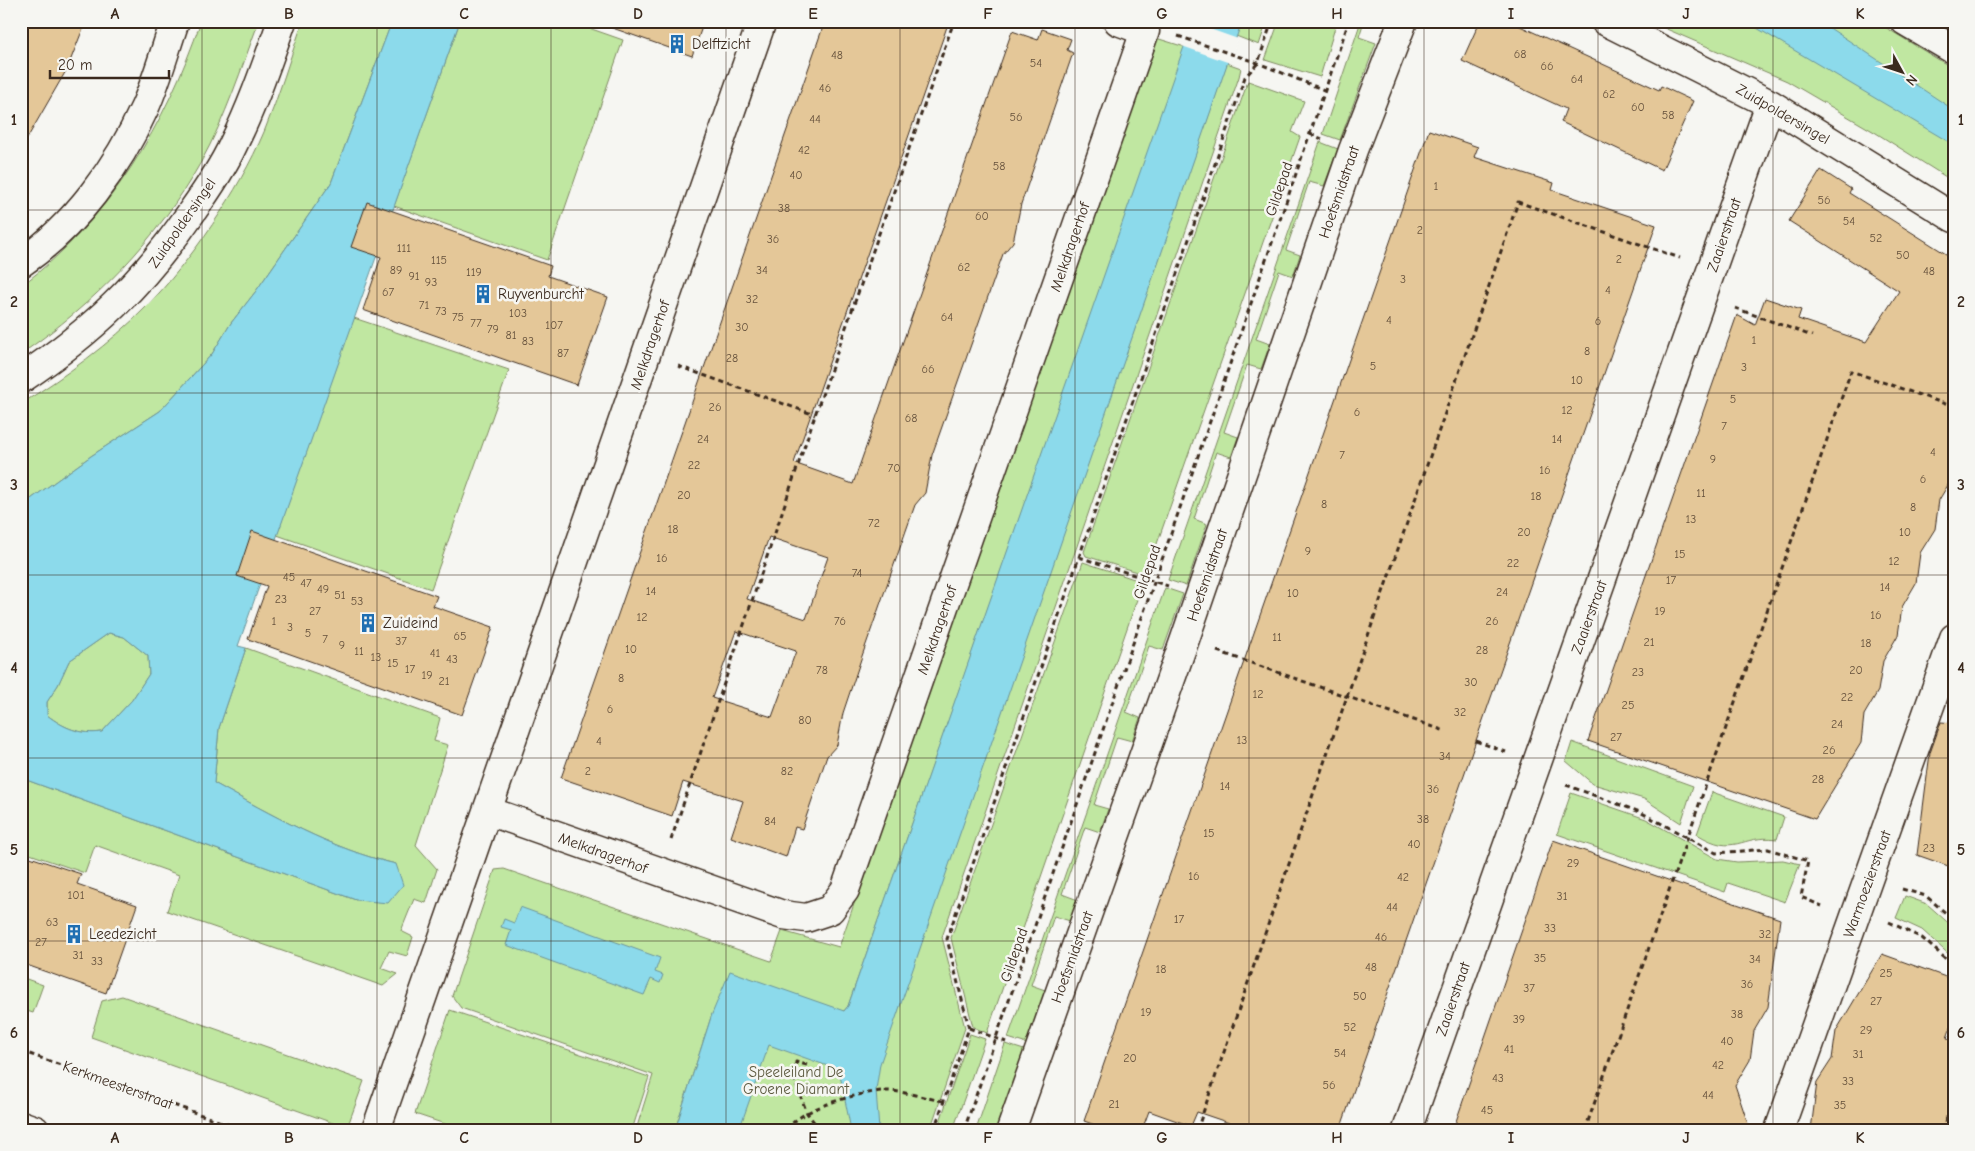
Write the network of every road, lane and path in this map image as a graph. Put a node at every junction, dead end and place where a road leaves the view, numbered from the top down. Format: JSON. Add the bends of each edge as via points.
{"nodes":[{"id":1,"x":175,"y":21,"type":"edge"},
{"id":2,"x":282,"y":21,"type":"edge"},
{"id":3,"x":762,"y":21,"type":"edge"},
{"id":4,"x":954,"y":21,"type":"edge"},
{"id":5,"x":1118,"y":21,"type":"edge"},
{"id":6,"x":1272,"y":21,"type":"edge"},
{"id":7,"x":1349,"y":21,"type":"edge"},
{"id":8,"x":1403,"y":21,"type":"edge"},
{"id":9,"x":1605,"y":21,"type":"edge"},
{"id":10,"x":1905,"y":21,"type":"edge"},
{"id":11,"x":1172,"y":34,"type":"dead end"},
{"id":12,"x":1954,"y":50,"type":"edge"},
{"id":13,"x":1258,"y":63,"type":"junction"},
{"id":14,"x":1324,"y":90,"type":"junction"},
{"id":15,"x":1770,"y":104,"type":"junction"},
{"id":16,"x":1954,"y":218,"type":"edge"},
{"id":17,"x":21,"y":263,"type":"edge"},
{"id":18,"x":1712,"y":269,"type":"junction"},
{"id":19,"x":1702,"y":297,"type":"junction"},
{"id":20,"x":1812,"y":336,"type":"dead end"},
{"id":21,"x":647,"y":354,"type":"junction"},
{"id":22,"x":21,"y":379,"type":"edge"},
{"id":23,"x":1954,"y":408,"type":"edge"},
{"id":24,"x":816,"y":415,"type":"junction"},
{"id":25,"x":1079,"y":557,"type":"junction"},
{"id":26,"x":1156,"y":582,"type":"junction"},
{"id":27,"x":1200,"y":596,"type":"junction"},
{"id":28,"x":1954,"y":638,"type":"edge"},
{"id":29,"x":1184,"y":639,"type":"junction"},
{"id":30,"x":1348,"y":696,"type":"junction"},
{"id":31,"x":1446,"y":730,"type":"dead end"},
{"id":32,"x":1533,"y":774,"type":"junction"},
{"id":33,"x":488,"y":811,"type":"junction"},
{"id":34,"x":1687,"y":838,"type":"junction"},
{"id":35,"x":659,"y":873,"type":"junction"},
{"id":36,"x":1897,"y":897,"type":"dead end"},
{"id":37,"x":1857,"y":912,"type":"junction"},
{"id":38,"x":1890,"y":913,"type":"dead end"},
{"id":39,"x":1954,"y":920,"type":"edge"},
{"id":40,"x":1954,"y":966,"type":"edge"},
{"id":41,"x":21,"y":1051,"type":"edge"},
{"id":42,"x":806,"y":1065,"type":"dead end"},
{"id":43,"x":1954,"y":1097,"type":"edge"},
{"id":44,"x":943,"y":1101,"type":"junction"},
{"id":45,"x":807,"y":1114,"type":"junction"},
{"id":46,"x":21,"y":1125,"type":"edge"},
{"id":47,"x":35,"y":1130,"type":"edge"},
{"id":48,"x":244,"y":1130,"type":"edge"},
{"id":49,"x":376,"y":1130,"type":"edge"},
{"id":50,"x":787,"y":1130,"type":"edge"},
{"id":51,"x":820,"y":1130,"type":"edge"},
{"id":52,"x":934,"y":1130,"type":"edge"},
{"id":53,"x":964,"y":1130,"type":"edge"},
{"id":54,"x":1011,"y":1130,"type":"edge"},
{"id":55,"x":1197,"y":1130,"type":"edge"},
{"id":56,"x":1407,"y":1130,"type":"edge"},
{"id":57,"x":1585,"y":1130,"type":"edge"},
{"id":58,"x":1780,"y":1130,"type":"edge"},
{"id":59,"x":1942,"y":1130,"type":"edge"}],
"edges":[{"from":1,"to":17,"type":"street","via":[[145,107],[118,159],[84,205],[40,251]]},
{"from":2,"to":22,"type":"street","name":"Zuidpoldersingel","via":[[233,146],[164,252],[93,326]]},
{"from":3,"to":21,"type":"street","name":"Melkdragerhof"},
{"from":4,"to":24,"type":"path"},
{"from":5,"to":35,"type":"street","name":"Melkdragerhof","via":[[1145,30],[845,890],[830,910],[806,918],[783,915]]},
{"from":6,"to":13,"type":"path"},
{"from":7,"to":14,"type":"path","name":"Gildepad"},
{"from":8,"to":27,"type":"street","name":"Hoefsmidstraat","via":[[1353,150]]},
{"from":9,"to":15,"type":"street","name":"Zuidpoldersingel"},
{"from":10,"to":12,"type":"street"},
{"from":11,"to":13,"type":"path"},
{"from":13,"to":14,"type":"path"},
{"from":13,"to":25,"type":"path","via":[[1245,77]]},
{"from":14,"to":26,"type":"path","name":"Gildepad"},
{"from":15,"to":16,"type":"street","name":"Zuidpoldersingel"},
{"from":15,"to":18,"type":"street","name":"Zaaierstraat"},
{"from":18,"to":19,"type":"street","name":"Zaaierstraat"},
{"from":18,"to":30,"type":"path","via":[[1518,202]]},
{"from":19,"to":20,"type":"path"},
{"from":19,"to":32,"type":"street","name":"Zaaierstraat"},
{"from":21,"to":24,"type":"path"},
{"from":21,"to":33,"type":"street","name":"Melkdragerhof"},
{"from":23,"to":34,"type":"path","via":[[1851,372]]},
{"from":24,"to":35,"type":"path"},
{"from":25,"to":26,"type":"path"},
{"from":25,"to":44,"type":"path","via":[[947,940],[969,1028]]},
{"from":26,"to":27,"type":"path"},
{"from":26,"to":53,"type":"path","name":"Gildepad"},
{"from":27,"to":29,"type":"street","name":"Hoefsmidstraat"},
{"from":28,"to":37,"type":"street","name":"Warmoezierstraat"},
{"from":29,"to":30,"type":"path"},
{"from":29,"to":54,"type":"street","name":"Hoefsmidstraat"},
{"from":30,"to":31,"type":"path"},
{"from":30,"to":55,"type":"path"},
{"from":32,"to":34,"type":"path","via":[[1640,812]]},
{"from":32,"to":56,"type":"street","name":"Zaaierstraat"},
{"from":33,"to":35,"type":"street","name":"Melkdragerhof"},
{"from":33,"to":49,"type":"street","name":"Melkdragerhof"},
{"from":34,"to":37,"type":"path","via":[[1716,854],[1768,848],[1808,861],[1801,897],[1824,907]]},
{"from":34,"to":57,"type":"path"},
{"from":36,"to":39,"type":"path","via":[[1900,888],[1926,896]]},
{"from":37,"to":58,"type":"street","name":"Warmoezierstraat"},
{"from":38,"to":40,"type":"path","via":[[1887,922],[1922,938]]},
{"from":41,"to":48,"type":"path","name":"Kerkmeesterstraat"},
{"from":42,"to":45,"type":"path","via":[[796,1062],[794,1079]]},
{"from":43,"to":59,"type":"path"},
{"from":44,"to":45,"type":"path","via":[[883,1091],[837,1100]]},
{"from":44,"to":52,"type":"path"},
{"from":45,"to":50,"type":"path"},
{"from":45,"to":51,"type":"path"},
{"from":46,"to":47,"type":"street"}]}
